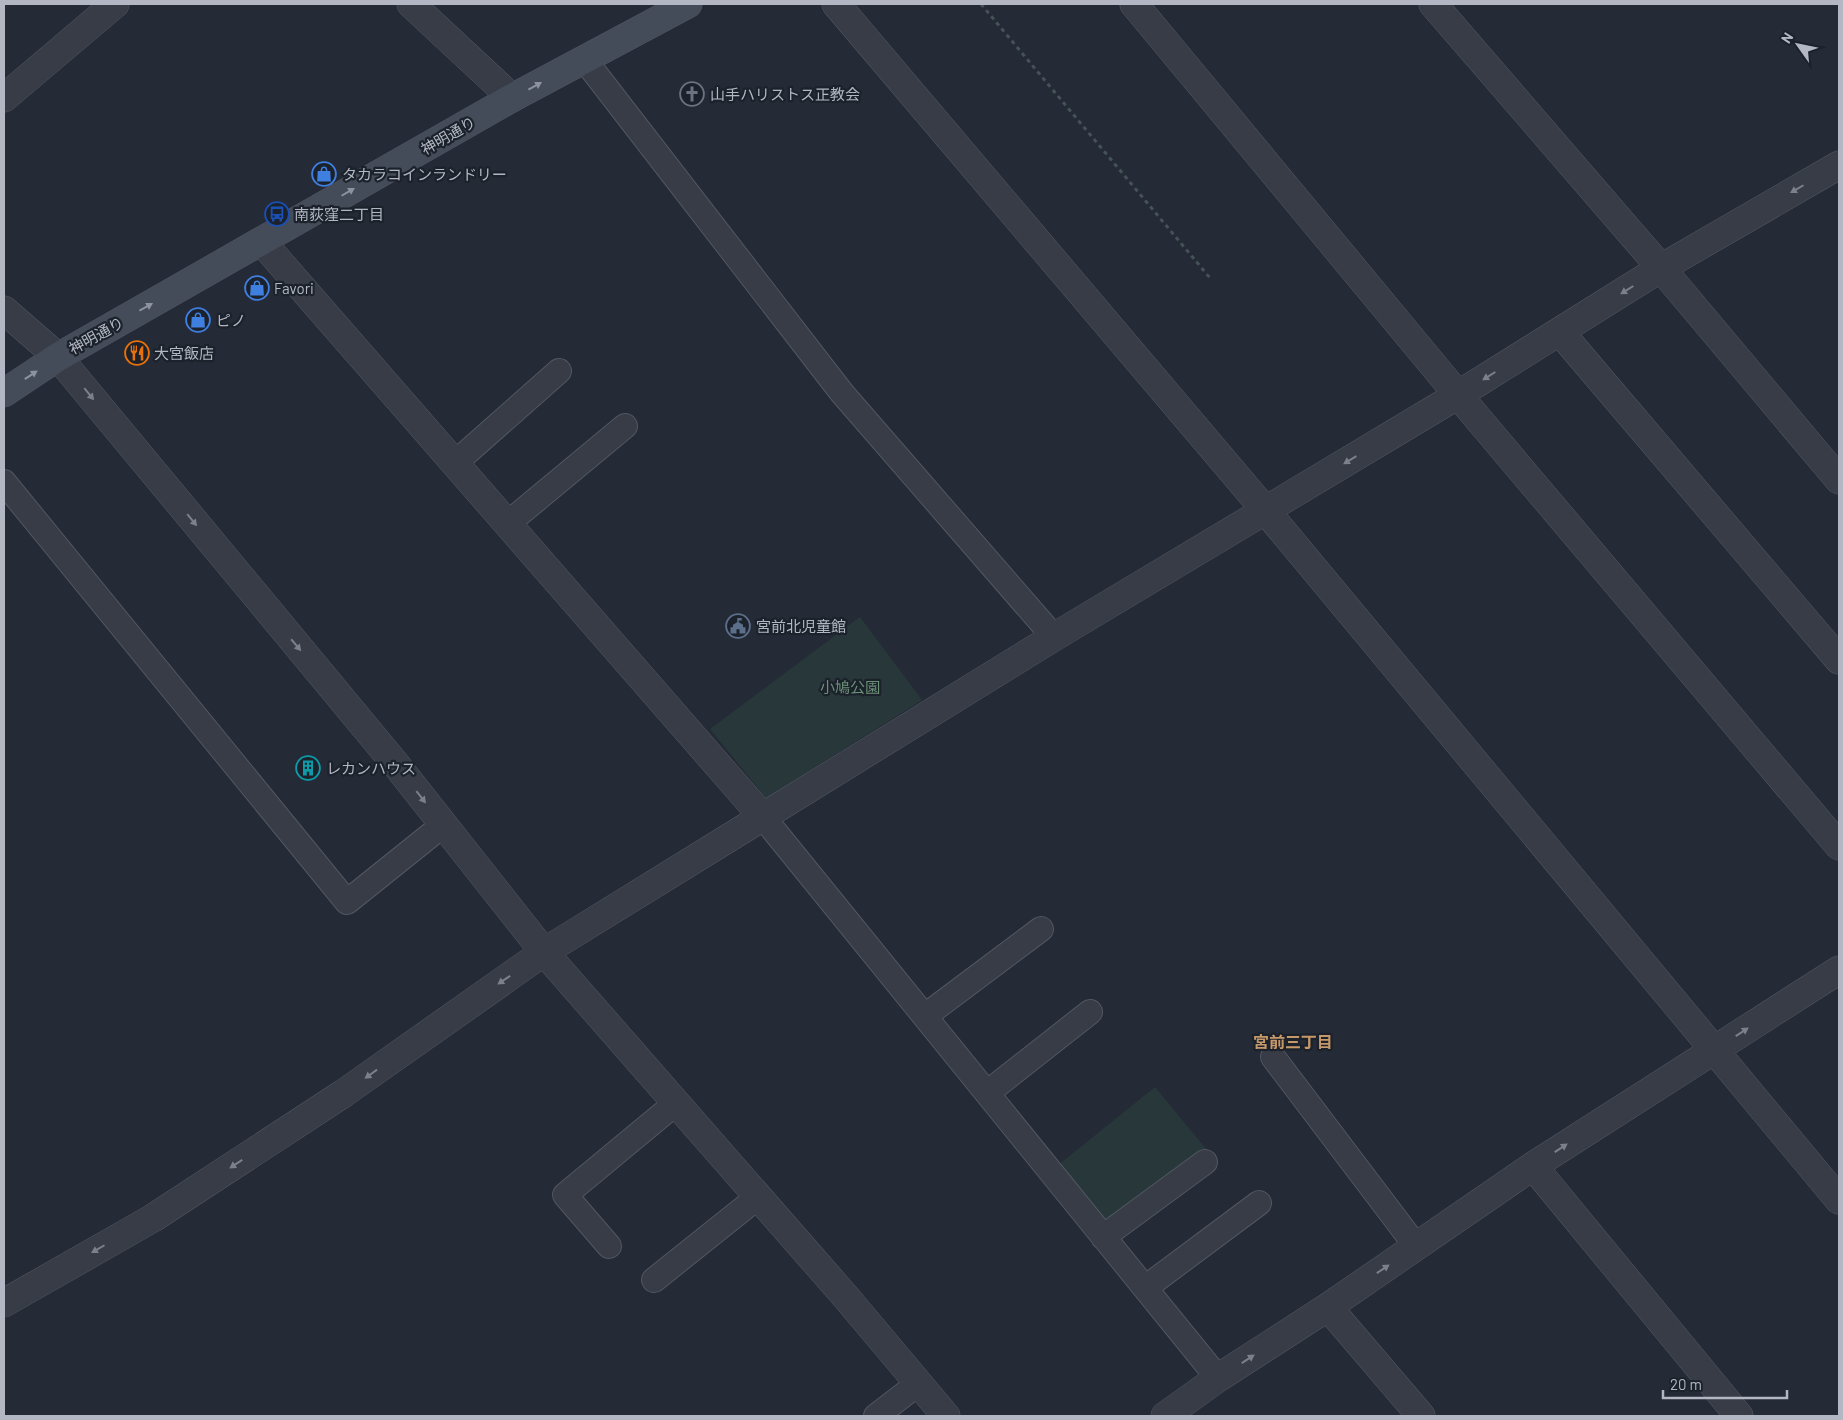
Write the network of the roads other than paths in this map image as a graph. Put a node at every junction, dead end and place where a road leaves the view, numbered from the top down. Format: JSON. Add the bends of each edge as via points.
{"nodes":[{"id":1,"x":115,"y":4,"type":"edge"},
{"id":2,"x":411,"y":4,"type":"edge"},
{"id":3,"x":688,"y":4,"type":"edge"},
{"id":4,"x":836,"y":4,"type":"edge"},
{"id":5,"x":1134,"y":4,"type":"edge"},
{"id":6,"x":1433,"y":4,"type":"edge"},
{"id":7,"x":584,"y":59,"type":"junction"},
{"id":8,"x":4,"y":98,"type":"edge"},
{"id":9,"x":512,"y":98,"type":"junction"},
{"id":10,"x":1839,"y":165,"type":"edge"},
{"id":11,"x":262,"y":242,"type":"junction"},
{"id":12,"x":1661,"y":268,"type":"junction"},
{"id":13,"x":4,"y":310,"type":"edge"},
{"id":14,"x":1560,"y":332,"type":"junction"},
{"id":15,"x":58,"y":357,"type":"junction"},
{"id":16,"x":559,"y":371,"type":"dead end"},
{"id":17,"x":4,"y":393,"type":"edge"},
{"id":18,"x":1458,"y":395,"type":"junction"},
{"id":19,"x":625,"y":426,"type":"dead end"},
{"id":20,"x":455,"y":463,"type":"junction"},
{"id":21,"x":1839,"y":480,"type":"edge"},
{"id":22,"x":4,"y":482,"type":"edge"},
{"id":23,"x":1266,"y":511,"type":"junction"},
{"id":24,"x":507,"y":524,"type":"junction"},
{"id":25,"x":1054,"y":637,"type":"junction"},
{"id":26,"x":1839,"y":660,"type":"edge"},
{"id":27,"x":763,"y":817,"type":"junction"},
{"id":28,"x":443,"y":825,"type":"junction"},
{"id":29,"x":1839,"y":846,"type":"edge"},
{"id":30,"x":1041,"y":929,"type":"dead end"},
{"id":31,"x":544,"y":952,"type":"junction"},
{"id":32,"x":1839,"y":970,"type":"edge"},
{"id":33,"x":1090,"y":1012,"type":"dead end"},
{"id":34,"x":925,"y":1016,"type":"junction"},
{"id":35,"x":1714,"y":1050,"type":"junction"},
{"id":36,"x":1273,"y":1057,"type":"dead end"},
{"id":37,"x":987,"y":1093,"type":"junction"},
{"id":38,"x":676,"y":1103,"type":"junction"},
{"id":39,"x":1205,"y":1162,"type":"dead end"},
{"id":40,"x":1533,"y":1166,"type":"junction"},
{"id":41,"x":758,"y":1197,"type":"junction"},
{"id":42,"x":1839,"y":1200,"type":"edge"},
{"id":43,"x":1259,"y":1203,"type":"dead end"},
{"id":44,"x":1103,"y":1237,"type":"junction"},
{"id":45,"x":608,"y":1246,"type":"dead end"},
{"id":46,"x":1416,"y":1246,"type":"junction"},
{"id":47,"x":654,"y":1280,"type":"dead end"},
{"id":48,"x":1145,"y":1288,"type":"junction"},
{"id":49,"x":4,"y":1303,"type":"edge"},
{"id":50,"x":1328,"y":1307,"type":"junction"},
{"id":51,"x":1218,"y":1378,"type":"junction"},
{"id":52,"x":919,"y":1383,"type":"junction"},
{"id":53,"x":876,"y":1416,"type":"edge"},
{"id":54,"x":946,"y":1416,"type":"edge"},
{"id":55,"x":1165,"y":1416,"type":"edge"},
{"id":56,"x":1421,"y":1416,"type":"edge"},
{"id":57,"x":1738,"y":1416,"type":"edge"}],
"edges":[{"from":1,"to":8,"type":"street"},
{"from":2,"to":9,"type":"street"},
{"from":3,"to":7,"type":"street","name":"神明通り"},
{"from":4,"to":23,"type":"street"},
{"from":5,"to":18,"type":"street"},
{"from":6,"to":12,"type":"street"},
{"from":9,"to":7,"type":"street","name":"神明通り","one_way":true},
{"from":7,"to":25,"type":"lane","via":[[842,393]]},
{"from":11,"to":9,"type":"street","name":"神明通り","one_way":true},
{"from":10,"to":12,"type":"street","one_way":true},
{"from":15,"to":11,"type":"street","name":"神明通り","one_way":true},
{"from":11,"to":20,"type":"street"},
{"from":12,"to":14,"type":"street","one_way":true},
{"from":12,"to":21,"type":"street"},
{"from":13,"to":15,"type":"street"},
{"from":14,"to":18,"type":"street","one_way":true},
{"from":14,"to":26,"type":"street"},
{"from":17,"to":15,"type":"street","name":"神明通り","one_way":true},
{"from":15,"to":28,"type":"street","one_way":true},
{"from":16,"to":20,"type":"lane"},
{"from":18,"to":23,"type":"street","one_way":true},
{"from":18,"to":29,"type":"street"},
{"from":19,"to":24,"type":"lane"},
{"from":20,"to":24,"type":"street"},
{"from":22,"to":28,"type":"lane","via":[[347,902]]},
{"from":23,"to":25,"type":"street"},
{"from":23,"to":35,"type":"street"},
{"from":24,"to":27,"type":"street"},
{"from":25,"to":27,"type":"street"},
{"from":27,"to":31,"type":"street"},
{"from":27,"to":34,"type":"lane"},
{"from":28,"to":31,"type":"street"},
{"from":30,"to":34,"type":"lane"},
{"from":31,"to":38,"type":"street"},
{"from":31,"to":49,"type":"street","one_way":true,"via":[[344,1093],[153,1218]]},
{"from":35,"to":32,"type":"street","one_way":true},
{"from":33,"to":37,"type":"lane"},
{"from":34,"to":37,"type":"lane"},
{"from":40,"to":35,"type":"street","one_way":true},
{"from":35,"to":42,"type":"street"},
{"from":36,"to":46,"type":"lane"},
{"from":37,"to":44,"type":"lane"},
{"from":38,"to":41,"type":"street"},
{"from":38,"to":45,"type":"lane","via":[[565,1195]]},
{"from":39,"to":44,"type":"lane"},
{"from":40,"to":46,"type":"street"},
{"from":40,"to":57,"type":"street"},
{"from":41,"to":47,"type":"lane"},
{"from":41,"to":52,"type":"street"},
{"from":43,"to":48,"type":"lane"},
{"from":44,"to":48,"type":"lane"},
{"from":50,"to":46,"type":"street","one_way":true},
{"from":48,"to":51,"type":"lane"},
{"from":51,"to":50,"type":"street","one_way":true},
{"from":50,"to":56,"type":"street"},
{"from":51,"to":55,"type":"street"},
{"from":52,"to":53,"type":"lane"},
{"from":52,"to":54,"type":"street"}]}
